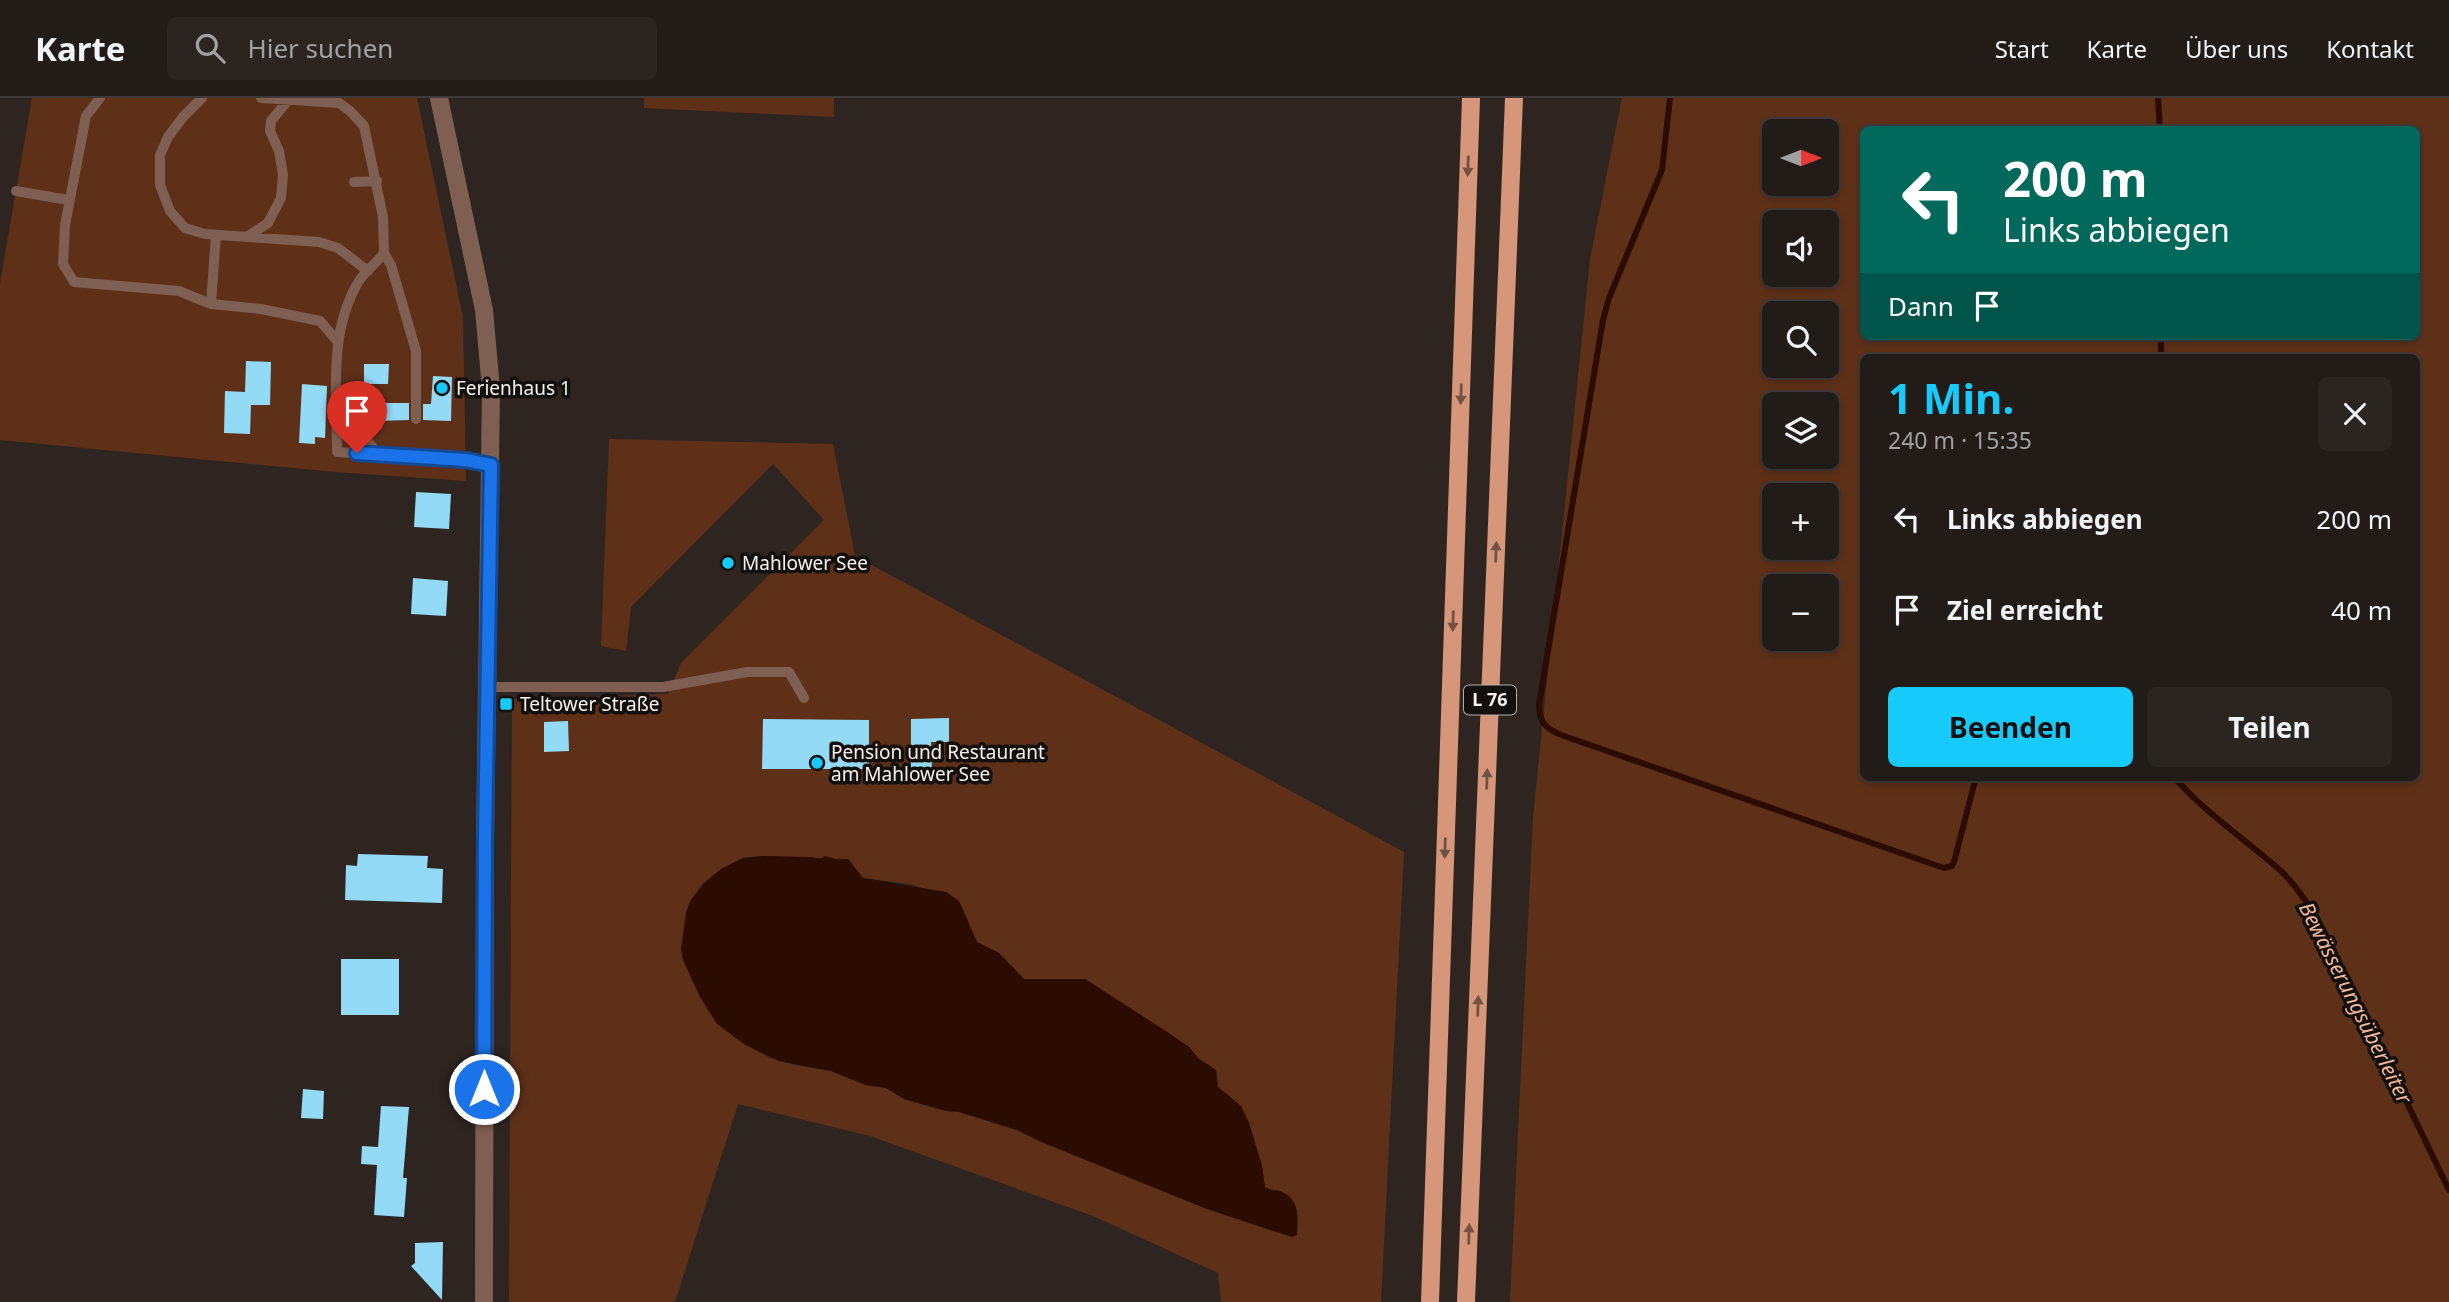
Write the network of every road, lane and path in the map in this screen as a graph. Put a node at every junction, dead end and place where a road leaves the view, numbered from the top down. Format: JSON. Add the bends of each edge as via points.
{"nodes":[{"id":1,"x":100,"y":98,"type":"edge"},
{"id":2,"x":202,"y":98,"type":"edge"},
{"id":3,"x":261,"y":98,"type":"edge"},
{"id":4,"x":439,"y":98,"type":"edge"},
{"id":5,"x":1471,"y":98,"type":"edge"},
{"id":6,"x":1514,"y":98,"type":"edge"},
{"id":7,"x":288,"y":100,"type":"junction"},
{"id":8,"x":377,"y":181,"type":"junction"},
{"id":9,"x":354,"y":182,"type":"dead end"},
{"id":10,"x":16,"y":191,"type":"dead end"},
{"id":11,"x":68,"y":200,"type":"junction"},
{"id":12,"x":216,"y":234,"type":"junction"},
{"id":13,"x":248,"y":236,"type":"junction"},
{"id":14,"x":384,"y":253,"type":"junction"},
{"id":15,"x":368,"y":271,"type":"junction"},
{"id":16,"x":211,"y":304,"type":"junction"},
{"id":17,"x":338,"y":342,"type":"junction"},
{"id":18,"x":337,"y":402,"type":"junction"},
{"id":19,"x":416,"y":419,"type":"dead end"},
{"id":20,"x":378,"y":454,"type":"junction"},
{"id":21,"x":491,"y":465,"type":"junction"},
{"id":22,"x":487,"y":688,"type":"junction"},
{"id":23,"x":804,"y":698,"type":"dead end"},
{"id":24,"x":484,"y":1302,"type":"edge"},
{"id":25,"x":1430,"y":1302,"type":"edge"},
{"id":26,"x":1466,"y":1302,"type":"edge"}],
"edges":[{"from":1,"to":11,"type":"lane","via":[[86,116]]},
{"from":2,"to":12,"type":"lane","via":[[168,136],[160,155],[160,185],[170,211],[185,228]]},
{"from":3,"to":7,"type":"lane"},
{"from":4,"to":21,"type":"street","via":[[485,323]]},
{"from":5,"to":25,"type":"main road","number":"L 76","one_way":true},
{"from":26,"to":6,"type":"main road","number":"L 76","one_way":true},
{"from":7,"to":8,"type":"lane","via":[[339,103],[350,111],[364,126]]},
{"from":7,"to":13,"type":"lane","via":[[271,121],[270,131],[279,150],[281,198],[268,223]]},
{"from":8,"to":9,"type":"lane"},
{"from":8,"to":14,"type":"lane"},
{"from":10,"to":11,"type":"lane"},
{"from":11,"to":16,"type":"lane","via":[[63,264],[74,282],[179,291]]},
{"from":12,"to":13,"type":"lane"},
{"from":12,"to":16,"type":"lane"},
{"from":13,"to":15,"type":"lane","via":[[319,242],[338,248]]},
{"from":14,"to":15,"type":"lane"},
{"from":14,"to":19,"type":"lane","via":[[416,351]]},
{"from":15,"to":17,"type":"lane","via":[[342,318]]},
{"from":16,"to":17,"type":"lane","via":[[320,321]]},
{"from":17,"to":18,"type":"lane"},
{"from":18,"to":20,"type":"lane"},
{"from":18,"to":20,"type":"lane","via":[[337,452]]},
{"from":20,"to":21,"type":"lane"},
{"from":21,"to":22,"type":"street"},
{"from":22,"to":23,"type":"lane","via":[[663,687],[747,673],[789,672]]},
{"from":22,"to":24,"type":"street"}]}
